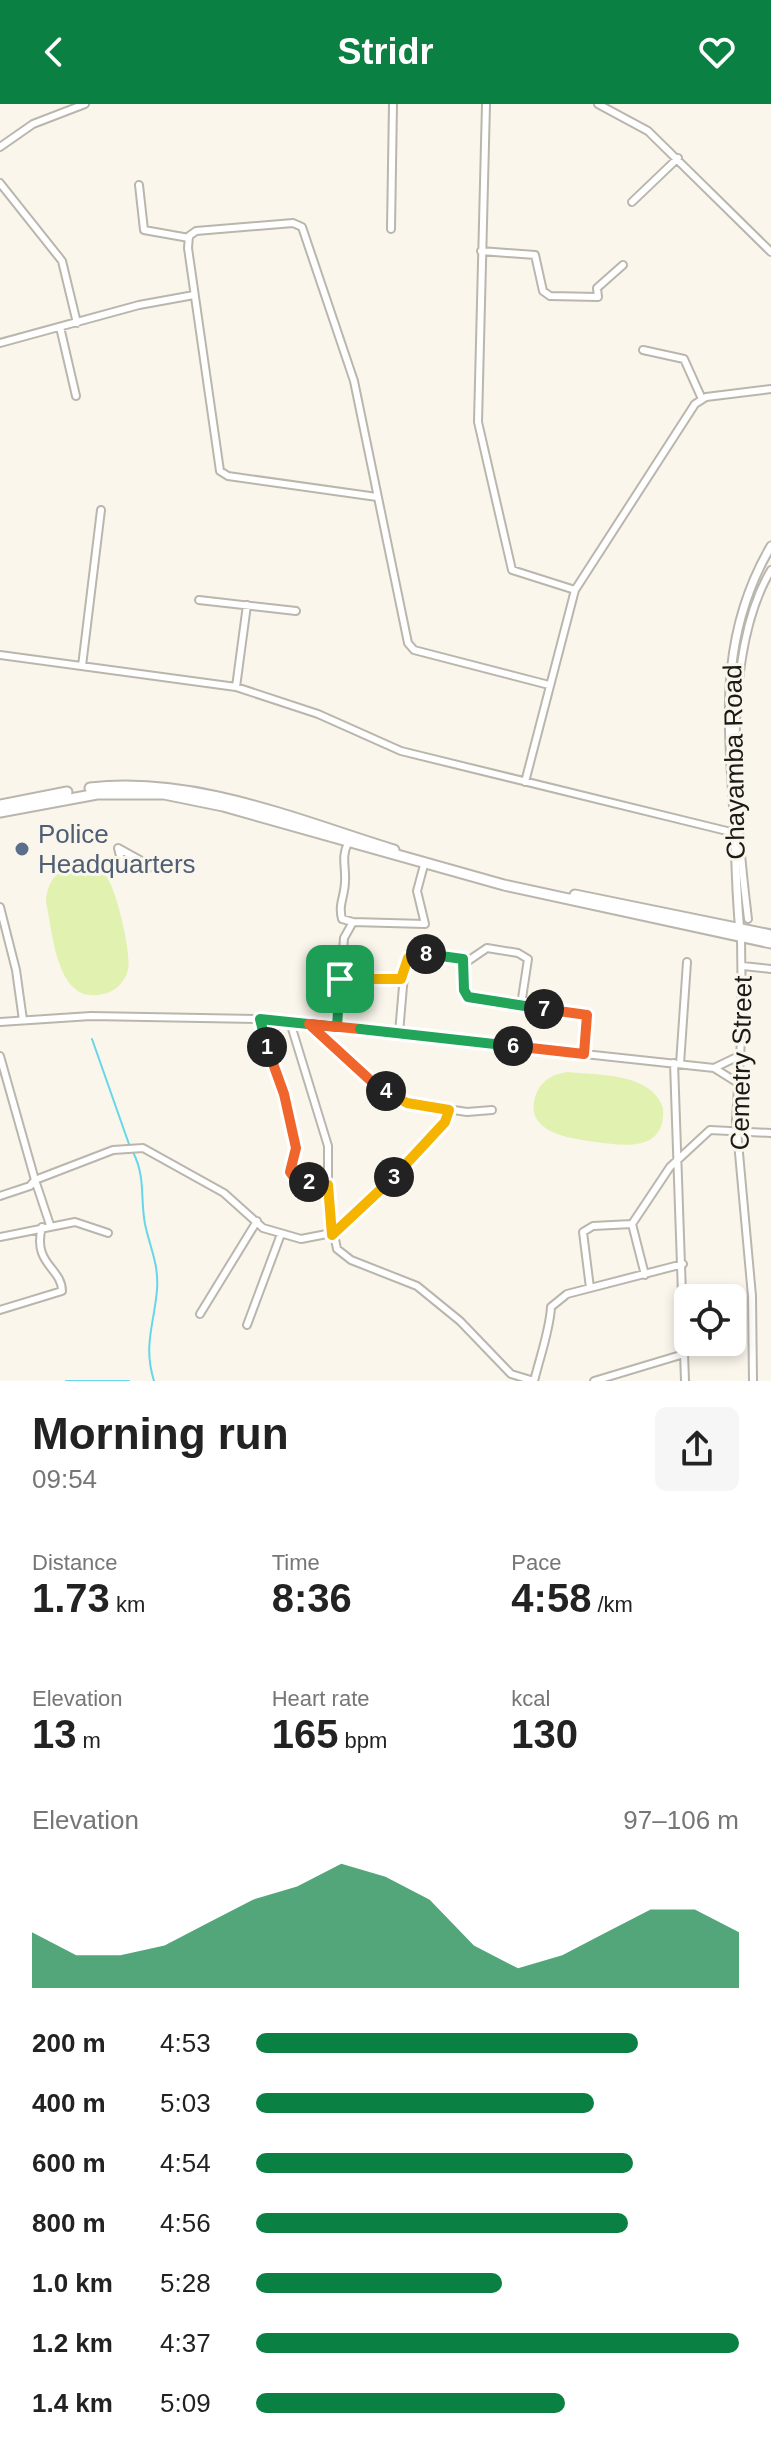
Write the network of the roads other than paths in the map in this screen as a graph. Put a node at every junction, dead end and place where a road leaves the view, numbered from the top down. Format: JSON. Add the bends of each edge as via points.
{"nodes":[{"id":1,"x":85,"y":104,"type":"edge"},
{"id":2,"x":393,"y":104,"type":"edge"},
{"id":3,"x":486,"y":104,"type":"edge"},
{"id":4,"x":598,"y":104,"type":"edge"},
{"id":5,"x":75,"y":106,"type":"edge"},
{"id":6,"x":609,"y":106,"type":"edge"},
{"id":7,"x":0,"y":147,"type":"edge"},
{"id":8,"x":678,"y":158,"type":"junction"},
{"id":9,"x":0,"y":183,"type":"edge"},
{"id":10,"x":139,"y":185,"type":"dead end"},
{"id":11,"x":632,"y":202,"type":"dead end"},
{"id":12,"x":391,"y":229,"type":"dead end"},
{"id":13,"x":189,"y":238,"type":"junction"},
{"id":14,"x":481,"y":251,"type":"junction"},
{"id":15,"x":771,"y":252,"type":"edge"},
{"id":16,"x":623,"y":265,"type":"dead end"},
{"id":17,"x":194,"y":295,"type":"junction"},
{"id":18,"x":77,"y":323,"type":"junction"},
{"id":19,"x":60,"y":327,"type":"junction"},
{"id":20,"x":0,"y":343,"type":"edge"},
{"id":21,"x":643,"y":350,"type":"dead end"},
{"id":22,"x":771,"y":389,"type":"edge"},
{"id":23,"x":76,"y":396,"type":"dead end"},
{"id":24,"x":702,"y":399,"type":"junction"},
{"id":25,"x":377,"y":497,"type":"junction"},
{"id":26,"x":101,"y":510,"type":"dead end"},
{"id":27,"x":771,"y":546,"type":"edge"},
{"id":28,"x":771,"y":570,"type":"edge"},
{"id":29,"x":575,"y":590,"type":"junction"},
{"id":30,"x":199,"y":600,"type":"dead end"},
{"id":31,"x":247,"y":605,"type":"junction"},
{"id":32,"x":296,"y":611,"type":"dead end"},
{"id":33,"x":0,"y":655,"type":"edge"},
{"id":34,"x":82,"y":666,"type":"junction"},
{"id":35,"x":549,"y":685,"type":"junction"},
{"id":36,"x":236,"y":687,"type":"junction"},
{"id":37,"x":525,"y":782,"type":"junction"},
{"id":38,"x":0,"y":805,"type":"edge"},
{"id":39,"x":0,"y":812,"type":"edge"},
{"id":40,"x":735,"y":833,"type":"junction"},
{"id":41,"x":348,"y":843,"type":"junction"},
{"id":42,"x":122,"y":864,"type":"dead end"},
{"id":43,"x":424,"y":865,"type":"junction"},
{"id":44,"x":156,"y":869,"type":"dead end"},
{"id":45,"x":0,"y":907,"type":"edge"},
{"id":46,"x":748,"y":919,"type":"dead end"},
{"id":47,"x":353,"y":922,"type":"junction"},
{"id":48,"x":740,"y":933,"type":"junction"},
{"id":49,"x":771,"y":935,"type":"edge"},
{"id":50,"x":771,"y":943,"type":"edge"},
{"id":51,"x":687,"y":962,"type":"dead end"},
{"id":52,"x":465,"y":963,"type":"junction"},
{"id":53,"x":743,"y":966,"type":"junction"},
{"id":54,"x":771,"y":969,"type":"edge"},
{"id":55,"x":340,"y":979,"type":"junction"},
{"id":56,"x":401,"y":979,"type":"junction"},
{"id":57,"x":521,"y":1005,"type":"junction"},
{"id":58,"x":260,"y":1019,"type":"junction"},
{"id":59,"x":23,"y":1020,"type":"junction"},
{"id":60,"x":0,"y":1022,"type":"edge"},
{"id":61,"x":290,"y":1022,"type":"junction"},
{"id":62,"x":309,"y":1024,"type":"junction"},
{"id":63,"x":337,"y":1027,"type":"junction"},
{"id":64,"x":399,"y":1033,"type":"junction"},
{"id":65,"x":584,"y":1054,"type":"junction"},
{"id":66,"x":740,"y":1055,"type":"junction"},
{"id":67,"x":0,"y":1056,"type":"edge"},
{"id":68,"x":677,"y":1063,"type":"junction"},
{"id":69,"x":714,"y":1068,"type":"junction"},
{"id":70,"x":738,"y":1083,"type":"junction"},
{"id":71,"x":449,"y":1110,"type":"junction"},
{"id":72,"x":492,"y":1110,"type":"dead end"},
{"id":73,"x":737,"y":1133,"type":"junction"},
{"id":74,"x":771,"y":1133,"type":"edge"},
{"id":75,"x":677,"y":1161,"type":"junction"},
{"id":76,"x":35,"y":1180,"type":"junction"},
{"id":77,"x":328,"y":1185,"type":"junction"},
{"id":78,"x":0,"y":1196,"type":"edge"},
{"id":79,"x":257,"y":1221,"type":"junction"},
{"id":80,"x":632,"y":1224,"type":"junction"},
{"id":81,"x":50,"y":1225,"type":"junction"},
{"id":82,"x":42,"y":1227,"type":"junction"},
{"id":83,"x":108,"y":1233,"type":"dead end"},
{"id":84,"x":281,"y":1234,"type":"junction"},
{"id":85,"x":332,"y":1234,"type":"junction"},
{"id":86,"x":0,"y":1237,"type":"edge"},
{"id":87,"x":683,"y":1264,"type":"junction"},
{"id":88,"x":645,"y":1275,"type":"junction"},
{"id":89,"x":683,"y":1284,"type":"edge"},
{"id":90,"x":590,"y":1288,"type":"junction"},
{"id":91,"x":0,"y":1310,"type":"edge"},
{"id":92,"x":200,"y":1314,"type":"dead end"},
{"id":93,"x":247,"y":1325,"type":"dead end"},
{"id":94,"x":677,"y":1356,"type":"edge"},
{"id":95,"x":684,"y":1356,"type":"edge"},
{"id":96,"x":534,"y":1381,"type":"edge"},
{"id":97,"x":594,"y":1381,"type":"edge"},
{"id":98,"x":685,"y":1381,"type":"edge"},
{"id":99,"x":753,"y":1381,"type":"edge"}],
"edges":[{"from":1,"to":5,"type":"street"},
{"from":2,"to":12,"type":"street"},
{"from":3,"to":14,"type":"street"},
{"from":4,"to":6,"type":"street"},
{"from":5,"to":7,"type":"street","via":[[28,127]]},
{"from":6,"to":8,"type":"street"},
{"from":8,"to":11,"type":"street"},
{"from":8,"to":15,"type":"street"},
{"from":9,"to":18,"type":"street","via":[[62,261]]},
{"from":10,"to":13,"type":"street","via":[[144,230]]},
{"from":13,"to":17,"type":"street"},
{"from":13,"to":25,"type":"street","via":[[196,231],[293,223],[302,227],[351,368]]},
{"from":14,"to":16,"type":"street","via":[[535,255],[543,291],[550,296],[598,297],[597,288]]},
{"from":14,"to":29,"type":"street","via":[[478,422],[510,563],[519,575]]},
{"from":17,"to":18,"type":"street"},
{"from":17,"to":25,"type":"street","via":[[220,471]]},
{"from":18,"to":19,"type":"street"},
{"from":19,"to":20,"type":"street"},
{"from":19,"to":23,"type":"street"},
{"from":21,"to":24,"type":"street","via":[[684,359]]},
{"from":22,"to":24,"type":"street"},
{"from":24,"to":29,"type":"street"},
{"from":25,"to":35,"type":"street","via":[[405,632],[414,650]]},
{"from":26,"to":34,"type":"street"},
{"from":27,"to":40,"type":"main road","name":"Chayamba Road","via":[[748,590],[731,657],[728,723]]},
{"from":28,"to":46,"type":"street","via":[[753,612],[736,706]]},
{"from":29,"to":35,"type":"street"},
{"from":30,"to":31,"type":"street"},
{"from":31,"to":32,"type":"street"},
{"from":31,"to":36,"type":"street"},
{"from":33,"to":34,"type":"street"},
{"from":34,"to":36,"type":"street"},
{"from":35,"to":37,"type":"street"},
{"from":36,"to":37,"type":"street","via":[[318,714],[388,747]]},
{"from":37,"to":40,"type":"street"},
{"from":38,"to":48,"type":"highway","via":[[100,787],[174,788],[460,868]]},
{"from":39,"to":41,"type":"highway","via":[[79,796],[148,793],[211,803]]},
{"from":40,"to":48,"type":"main road","name":"Chayamba Road"},
{"from":41,"to":43,"type":"highway"},
{"from":41,"to":47,"type":"street","via":[[339,906],[342,919]]},
{"from":42,"to":44,"type":"street","via":[[118,848]]},
{"from":43,"to":47,"type":"street","via":[[417,891],[425,924]]},
{"from":43,"to":48,"type":"highway"},
{"from":45,"to":59,"type":"street"},
{"from":47,"to":55,"type":"street","via":[[344,938]]},
{"from":48,"to":49,"type":"highway"},
{"from":48,"to":50,"type":"highway"},
{"from":48,"to":53,"type":"street","name":"Cemetry Street"},
{"from":51,"to":68,"type":"street"},
{"from":52,"to":56,"type":"street","via":[[459,957],[414,955],[405,963]]},
{"from":52,"to":57,"type":"street","via":[[468,997]]},
{"from":52,"to":57,"type":"street","via":[[487,948],[528,959]]},
{"from":53,"to":54,"type":"street"},
{"from":53,"to":66,"type":"street","name":"Cemetry Street"},
{"from":55,"to":56,"type":"street"},
{"from":55,"to":63,"type":"street"},
{"from":56,"to":64,"type":"street"},
{"from":57,"to":65,"type":"street","via":[[587,1015]]},
{"from":58,"to":59,"type":"street"},
{"from":58,"to":61,"type":"street"},
{"from":58,"to":77,"type":"street","via":[[296,1148],[292,1177]]},
{"from":59,"to":60,"type":"street"},
{"from":61,"to":62,"type":"street"},
{"from":61,"to":77,"type":"street","via":[[328,1146]]},
{"from":62,"to":63,"type":"street"},
{"from":62,"to":71,"type":"street","via":[[370,1080],[407,1103]]},
{"from":63,"to":64,"type":"street"},
{"from":64,"to":65,"type":"street"},
{"from":65,"to":68,"type":"street"},
{"from":66,"to":69,"type":"street"},
{"from":66,"to":70,"type":"street","name":"Cemetry Street"},
{"from":67,"to":76,"type":"street"},
{"from":68,"to":69,"type":"street"},
{"from":68,"to":75,"type":"street"},
{"from":69,"to":70,"type":"street"},
{"from":70,"to":73,"type":"street","name":"Cemetry Street"},
{"from":71,"to":72,"type":"street"},
{"from":71,"to":85,"type":"street","via":[[445,1122],[397,1175]]},
{"from":73,"to":74,"type":"street"},
{"from":73,"to":75,"type":"street","via":[[706,1132]]},
{"from":73,"to":99,"type":"street","name":"Cemetry Street","via":[[751,1280]]},
{"from":75,"to":80,"type":"street"},
{"from":75,"to":87,"type":"street"},
{"from":76,"to":78,"type":"street"},
{"from":76,"to":79,"type":"street","via":[[113,1150],[148,1149],[224,1193]]},
{"from":76,"to":81,"type":"street"},
{"from":77,"to":85,"type":"street"},
{"from":79,"to":84,"type":"street"},
{"from":79,"to":92,"type":"street"},
{"from":80,"to":88,"type":"street"},
{"from":80,"to":90,"type":"street","via":[[593,1226],[583,1232]]},
{"from":81,"to":82,"type":"street"},
{"from":81,"to":83,"type":"street","via":[[75,1222]]},
{"from":82,"to":86,"type":"street"},
{"from":82,"to":91,"type":"street","via":[[45,1264],[60,1277],[62,1291]]},
{"from":84,"to":85,"type":"street","via":[[301,1239]]},
{"from":84,"to":93,"type":"street"},
{"from":85,"to":96,"type":"street","via":[[343,1255],[417,1286],[511,1374]]},
{"from":87,"to":88,"type":"street"},
{"from":87,"to":89,"type":"street"},
{"from":88,"to":90,"type":"street"},
{"from":90,"to":96,"type":"street","via":[[567,1294],[551,1307]]},
{"from":94,"to":97,"type":"street"},
{"from":95,"to":98,"type":"street"}]}
